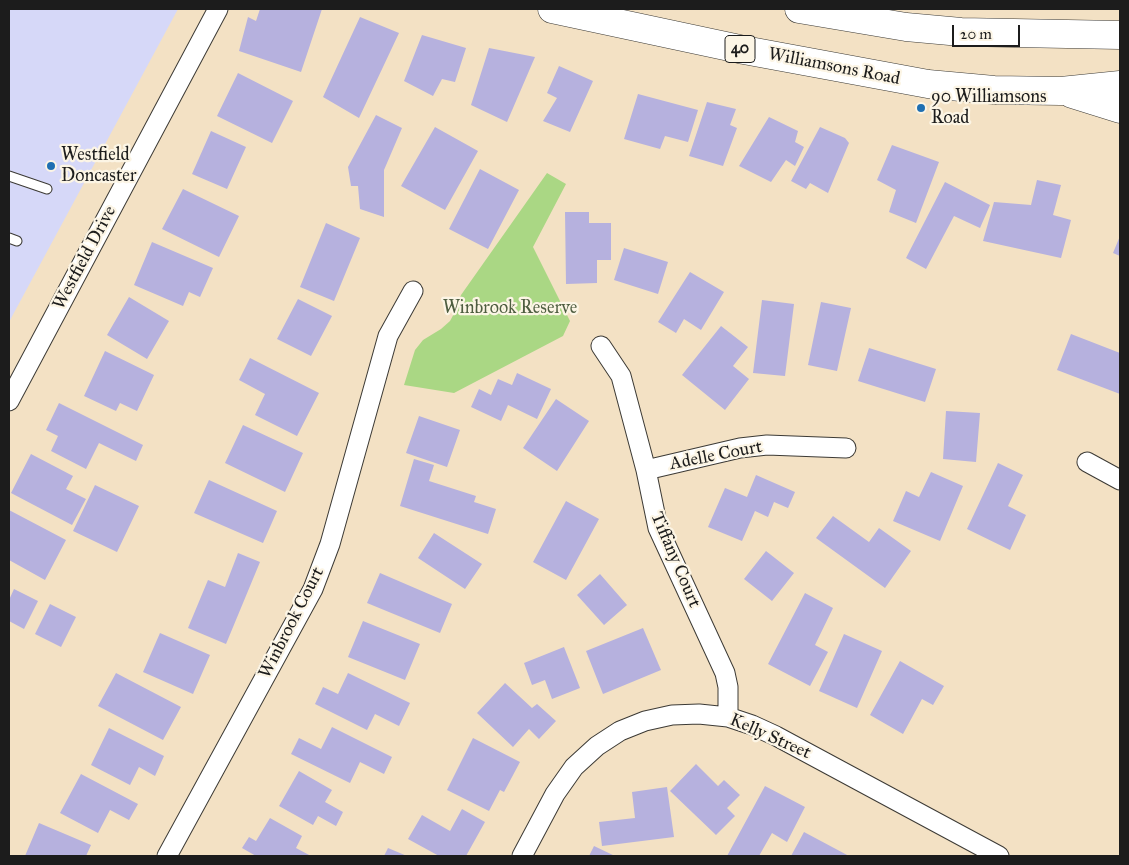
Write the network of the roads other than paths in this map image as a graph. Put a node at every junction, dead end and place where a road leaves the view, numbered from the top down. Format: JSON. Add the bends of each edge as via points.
{"nodes":[{"id":1,"x":218,"y":9,"type":"edge"},
{"id":2,"x":552,"y":9,"type":"edge"},
{"id":3,"x":799,"y":9,"type":"edge"},
{"id":4,"x":1120,"y":35,"type":"edge"},
{"id":5,"x":1120,"y":85,"type":"edge"},
{"id":6,"x":1061,"y":91,"type":"junction"},
{"id":7,"x":1120,"y":109,"type":"edge"},
{"id":8,"x":9,"y":176,"type":"edge"},
{"id":9,"x":47,"y":189,"type":"dead end"},
{"id":10,"x":413,"y":291,"type":"dead end"},
{"id":11,"x":600,"y":346,"type":"dead end"},
{"id":12,"x":9,"y":401,"type":"edge"},
{"id":13,"x":846,"y":448,"type":"dead end"},
{"id":14,"x":1087,"y":462,"type":"dead end"},
{"id":15,"x":646,"y":470,"type":"junction"},
{"id":16,"x":1120,"y":480,"type":"edge"},
{"id":17,"x":728,"y":717,"type":"junction"},
{"id":18,"x":167,"y":856,"type":"edge"},
{"id":19,"x":522,"y":856,"type":"edge"},
{"id":20,"x":999,"y":856,"type":"edge"}],
"edges":[{"from":1,"to":12,"type":"street","name":"Westfield Drive"},
{"from":2,"to":6,"type":"main road","name":"Williamsons Road","number":"40","via":[[744,50],[922,83],[994,90]]},
{"from":3,"to":4,"type":"main road","via":[[906,27],[961,32]]},
{"from":5,"to":6,"type":"main road","number":"40"},
{"from":6,"to":7,"type":"main road"},
{"from":8,"to":9,"type":"lane"},
{"from":10,"to":18,"type":"street","name":"Winbrook Court","via":[[388,336],[330,544],[313,589]]},
{"from":11,"to":15,"type":"street","name":"Tiffany Court","via":[[621,376]]},
{"from":13,"to":15,"type":"street","name":"Adelle Court","via":[[740,448]]},
{"from":14,"to":16,"type":"street"},
{"from":15,"to":17,"type":"street","name":"Tiffany Court","via":[[658,528],[726,673]]},
{"from":17,"to":19,"type":"street","name":"Kelly Street","via":[[699,714],[646,720],[597,746],[574,767],[555,794]]},
{"from":17,"to":20,"type":"street","name":"Kelly Street","via":[[776,736]]}]}
